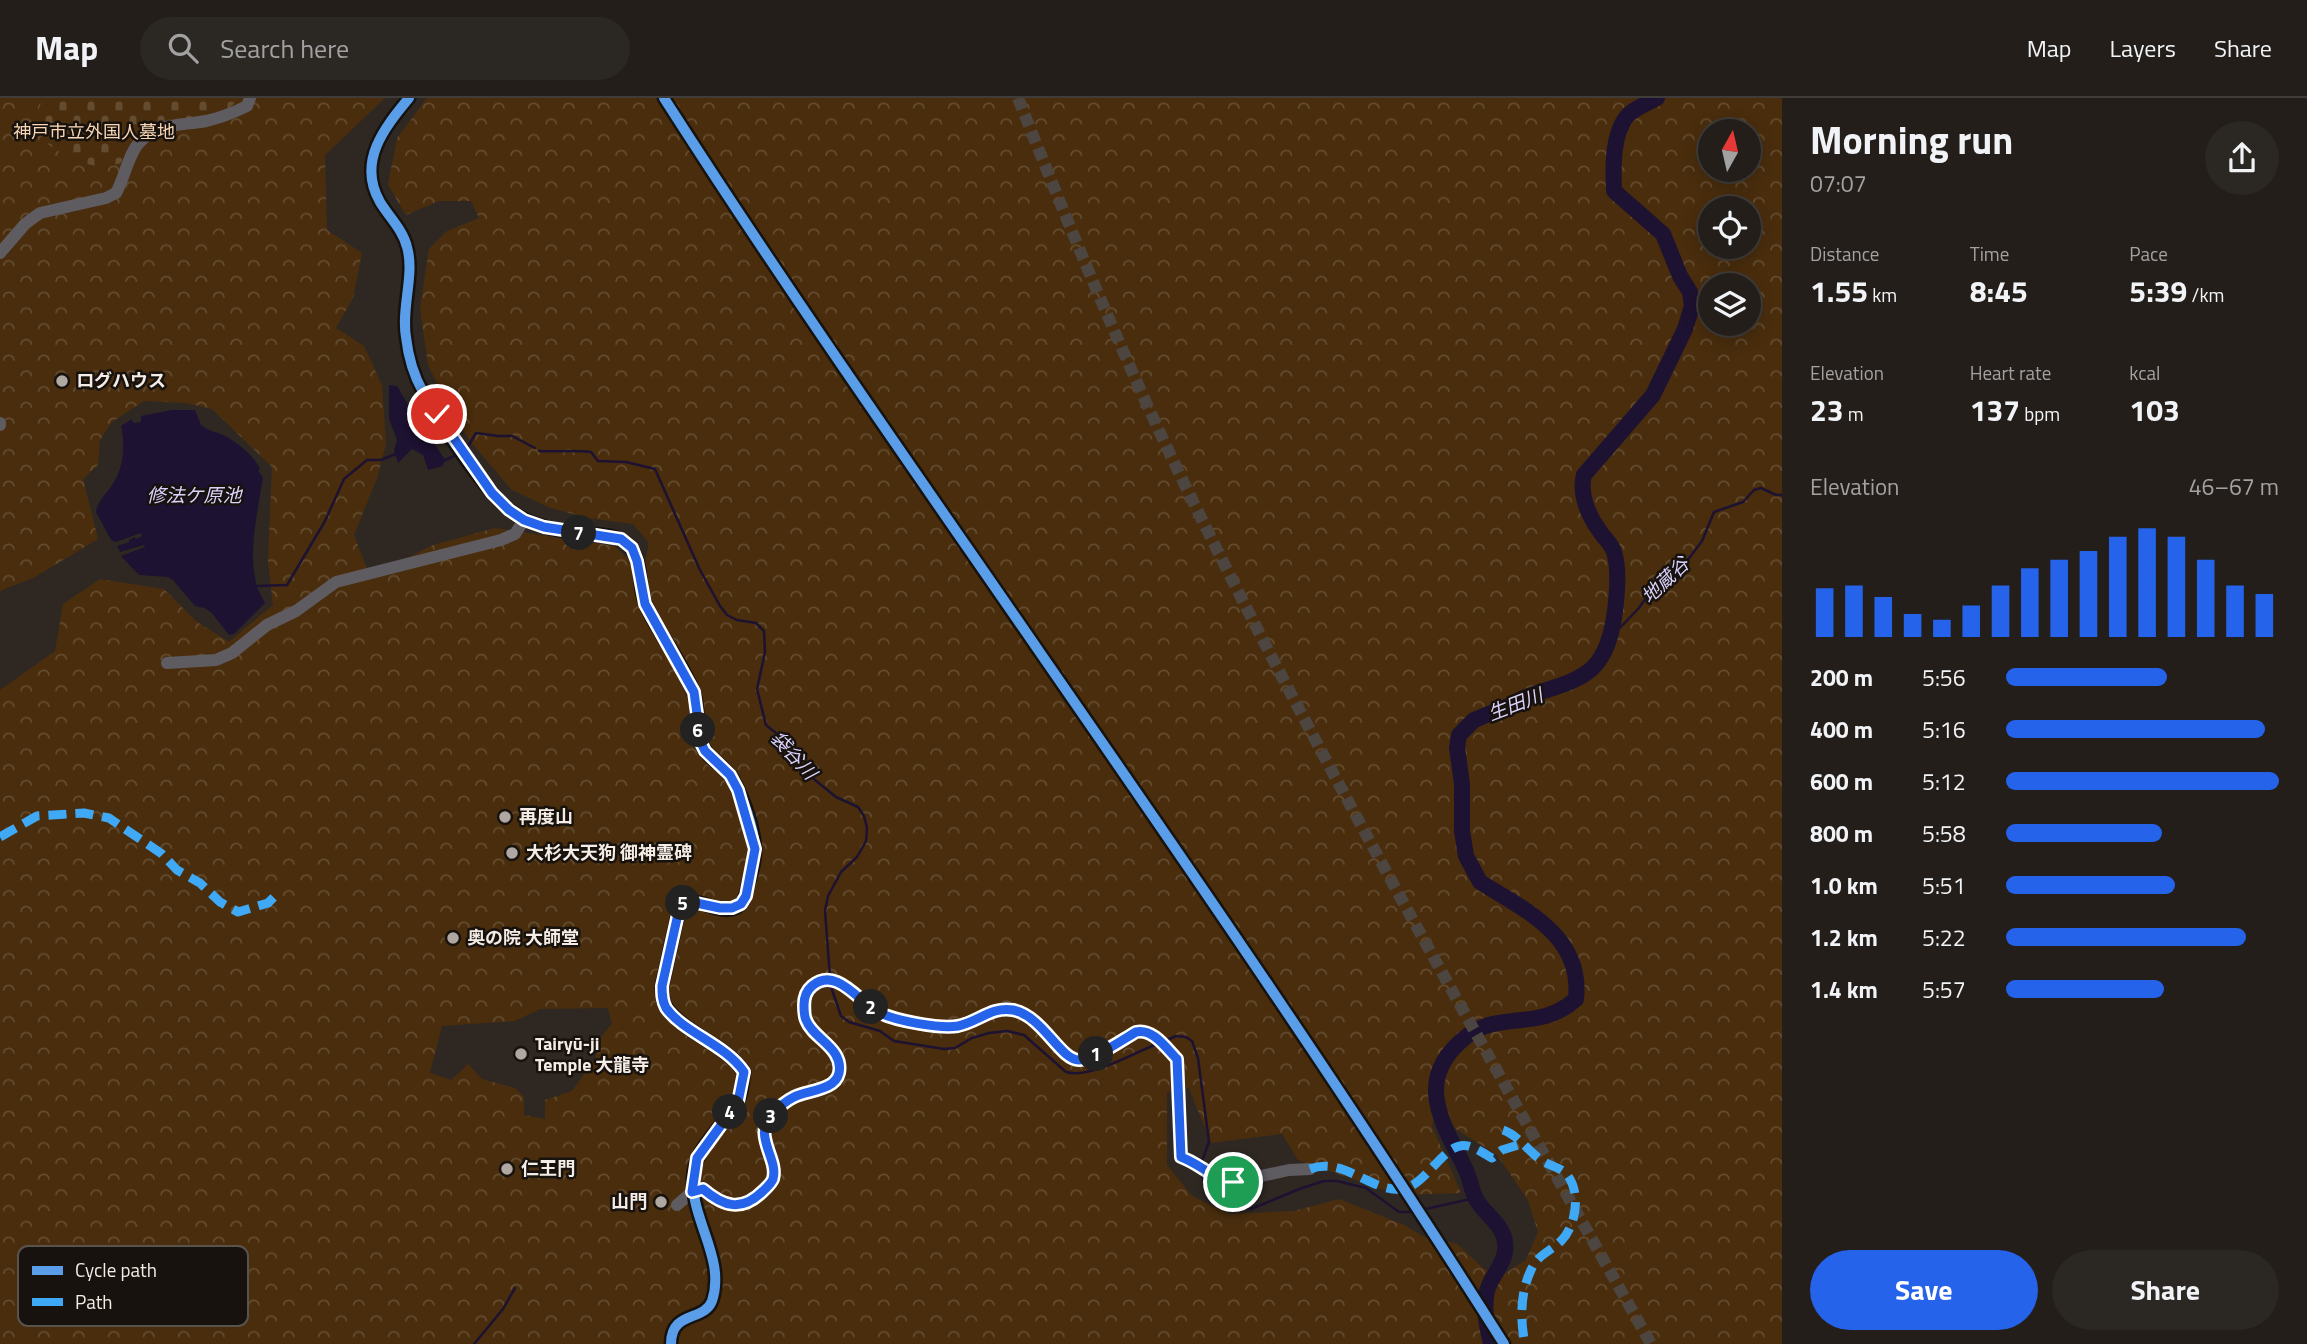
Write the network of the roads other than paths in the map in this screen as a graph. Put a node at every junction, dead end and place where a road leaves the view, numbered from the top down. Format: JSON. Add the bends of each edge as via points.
{"nodes":[{"id":1,"x":250,"y":98,"type":"edge"},
{"id":2,"x":409,"y":98,"type":"edge"},
{"id":3,"x":0,"y":253,"type":"edge"},
{"id":4,"x":524,"y":520,"type":"junction"},
{"id":5,"x":167,"y":663,"type":"dead end"},
{"id":6,"x":1310,"y":1169,"type":"dead end"},
{"id":7,"x":692,"y":1192,"type":"junction"},
{"id":8,"x":677,"y":1205,"type":"dead end"},
{"id":9,"x":671,"y":1344,"type":"edge"}],
"edges":[{"from":1,"to":3,"type":"street","via":[[247,106],[236,112],[154,130],[137,144],[116,193],[40,213]]},
{"from":2,"to":4,"type":"street","via":[[380,137],[370,167],[379,200],[408,247],[405,336],[414,372],[422,391],[492,493]]},
{"from":4,"to":5,"type":"street","via":[[515,534],[501,540],[336,582],[216,660]]},
{"from":4,"to":7,"type":"street","via":[[621,539],[632,548],[645,604],[694,692],[701,743],[730,775],[750,826],[755,849],[746,896],[732,908],[687,901],[680,905],[662,986],[662,999],[672,1013],[744,1072],[738,1102],[697,1158]]},
{"from":6,"to":7,"type":"street","via":[[1233,1182],[1181,1157],[1177,1059],[1142,1030],[1087,1059],[1076,1060],[1025,1013],[999,1009],[957,1026],[940,1026],[879,1013],[847,986],[822,981],[806,994],[805,1015],[806,1023],[838,1062],[834,1081],[791,1098],[770,1117],[764,1137],[774,1176],[753,1200],[732,1205],[717,1201],[703,1189]]},
{"from":7,"to":8,"type":"street"},
{"from":7,"to":9,"type":"street","via":[[715,1270],[712,1301],[675,1326]]}]}
